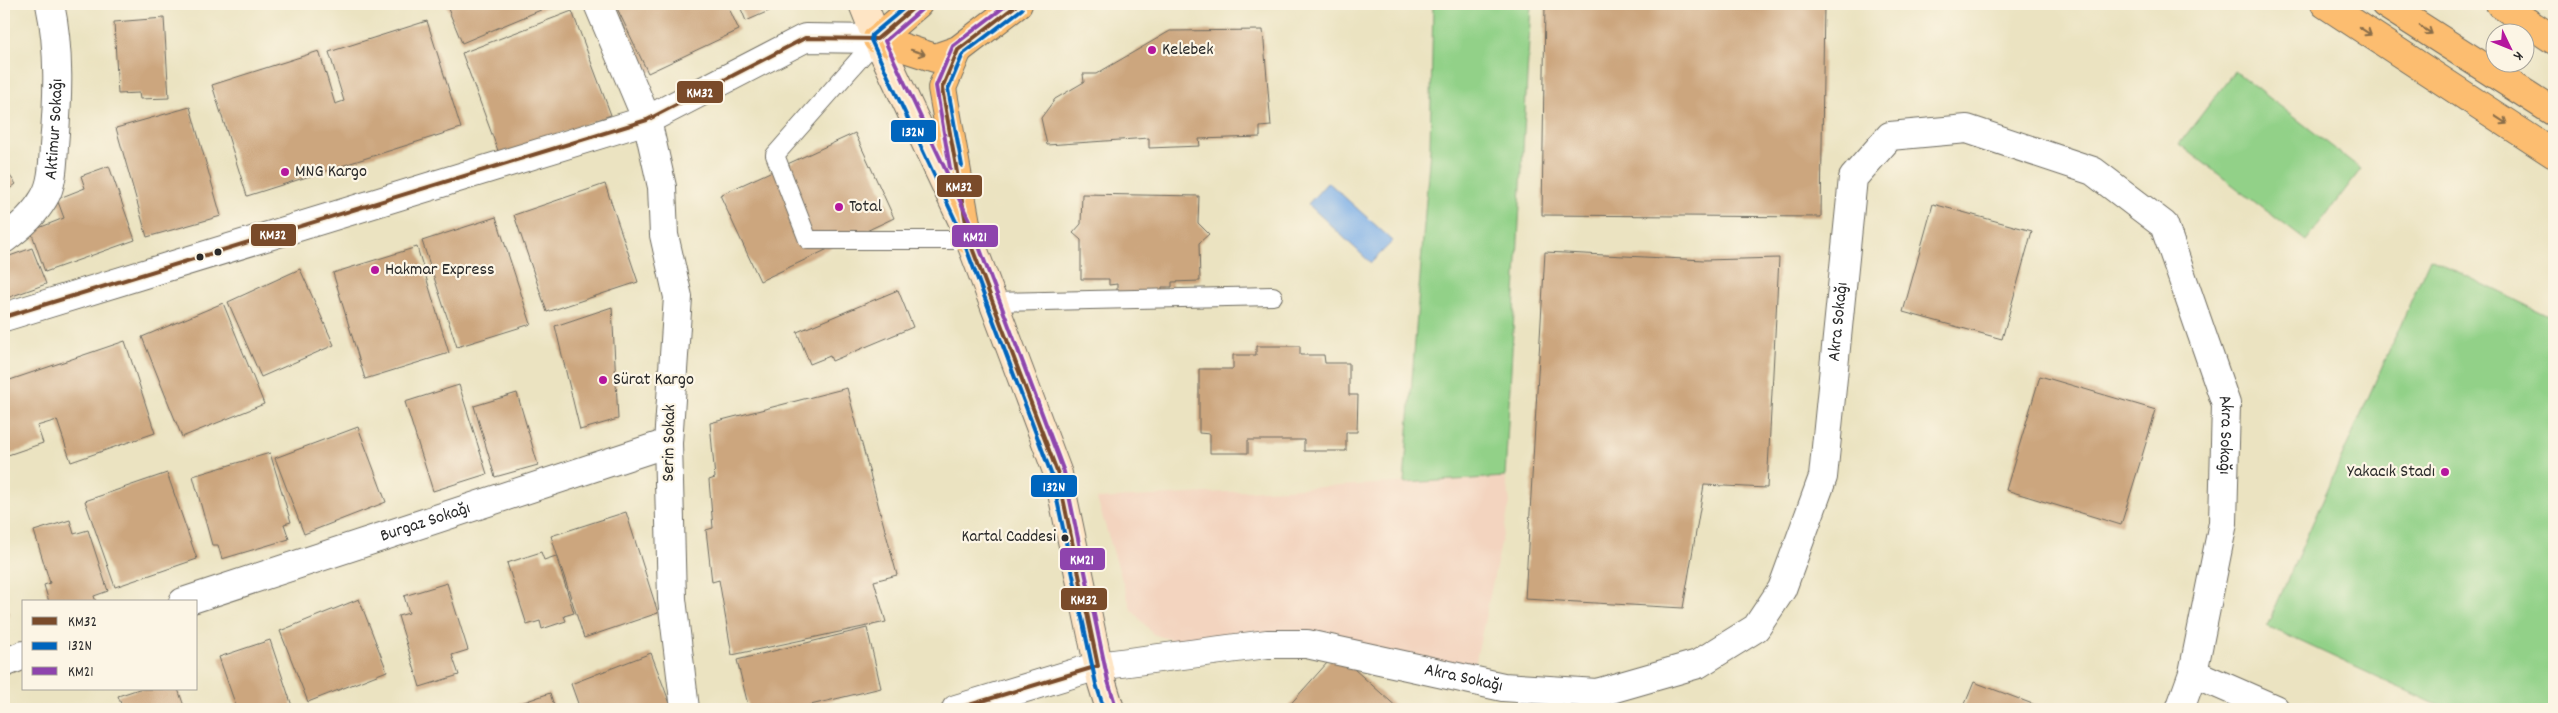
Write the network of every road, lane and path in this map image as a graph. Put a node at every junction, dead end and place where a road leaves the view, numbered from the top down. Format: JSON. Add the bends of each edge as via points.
{"nodes":[{"id":1,"x":50,"y":4,"type":"edge"},
{"id":2,"x":598,"y":4,"type":"edge"},
{"id":3,"x":863,"y":4,"type":"edge"},
{"id":4,"x":918,"y":4,"type":"edge"},
{"id":5,"x":1018,"y":4,"type":"edge"},
{"id":6,"x":2324,"y":4,"type":"edge"},
{"id":7,"x":2385,"y":4,"type":"edge"},
{"id":8,"x":2500,"y":4,"type":"edge"},
{"id":9,"x":877,"y":40,"type":"junction"},
{"id":10,"x":2554,"y":40,"type":"edge"},
{"id":11,"x":958,"y":50,"type":"junction"},
{"id":12,"x":2554,"y":112,"type":"edge"},
{"id":13,"x":646,"y":120,"type":"junction"},
{"id":14,"x":2554,"y":154,"type":"edge"},
{"id":15,"x":4,"y":239,"type":"edge"},
{"id":16,"x":969,"y":240,"type":"junction"},
{"id":17,"x":1273,"y":296,"type":"dead end"},
{"id":18,"x":993,"y":302,"type":"junction"},
{"id":19,"x":4,"y":317,"type":"edge"},
{"id":20,"x":668,"y":444,"type":"junction"},
{"id":21,"x":189,"y":600,"type":"edge"},
{"id":22,"x":22,"y":656,"type":"edge"},
{"id":23,"x":4,"y":663,"type":"edge"},
{"id":24,"x":1098,"y":666,"type":"junction"},
{"id":25,"x":2193,"y":673,"type":"junction"},
{"id":26,"x":685,"y":709,"type":"edge"},
{"id":27,"x":956,"y":709,"type":"edge"},
{"id":28,"x":1110,"y":709,"type":"edge"},
{"id":29,"x":2180,"y":709,"type":"edge"},
{"id":30,"x":2275,"y":709,"type":"edge"}],
"edges":[{"from":1,"to":15,"type":"street","name":"Aktimur Sokağı","via":[[58,108],[52,173],[45,198]]},
{"from":2,"to":13,"type":"street","name":"Serin Sokak"},
{"from":3,"to":9,"type":"main road"},
{"from":4,"to":9,"type":"highway"},
{"from":5,"to":11,"type":"highway"},
{"from":6,"to":14,"type":"highway","one_way":true},
{"from":7,"to":12,"type":"highway","one_way":true},
{"from":8,"to":10,"type":"highway"},
{"from":9,"to":11,"type":"highway","one_way":true,"via":[[935,58]]},
{"from":9,"to":13,"type":"street","via":[[805,38]]},
{"from":9,"to":16,"type":"main road"},
{"from":9,"to":16,"type":"lane","via":[[775,155],[808,240]]},
{"from":11,"to":16,"type":"highway","via":[[942,88]]},
{"from":13,"to":19,"type":"street"},
{"from":13,"to":20,"type":"street","name":"Serin Sokak","via":[[662,187],[664,235],[678,296]]},
{"from":16,"to":18,"type":"main road"},
{"from":17,"to":18,"type":"lane"},
{"from":18,"to":24,"type":"main road","via":[[1058,474]]},
{"from":20,"to":21,"type":"street","name":"Burgaz Sokağı"},
{"from":20,"to":26,"type":"street","name":"Serin Sokak","via":[[672,599]]},
{"from":22,"to":23,"type":"street"},
{"from":24,"to":25,"type":"street","name":"Akra Sokağı","via":[[1267,644],[1307,644],[1503,687],[1597,693],[1698,664],[1756,628],[1782,589],[1823,477],[1853,178],[1890,136],[1967,129],[2093,171],[2164,225],[2226,404],[2223,523]]},
{"from":24,"to":27,"type":"street","name":"Akra Sokağı"},
{"from":24,"to":28,"type":"main road"},
{"from":25,"to":29,"type":"street","name":"Akra Sokağı"},
{"from":25,"to":30,"type":"street"}]}
